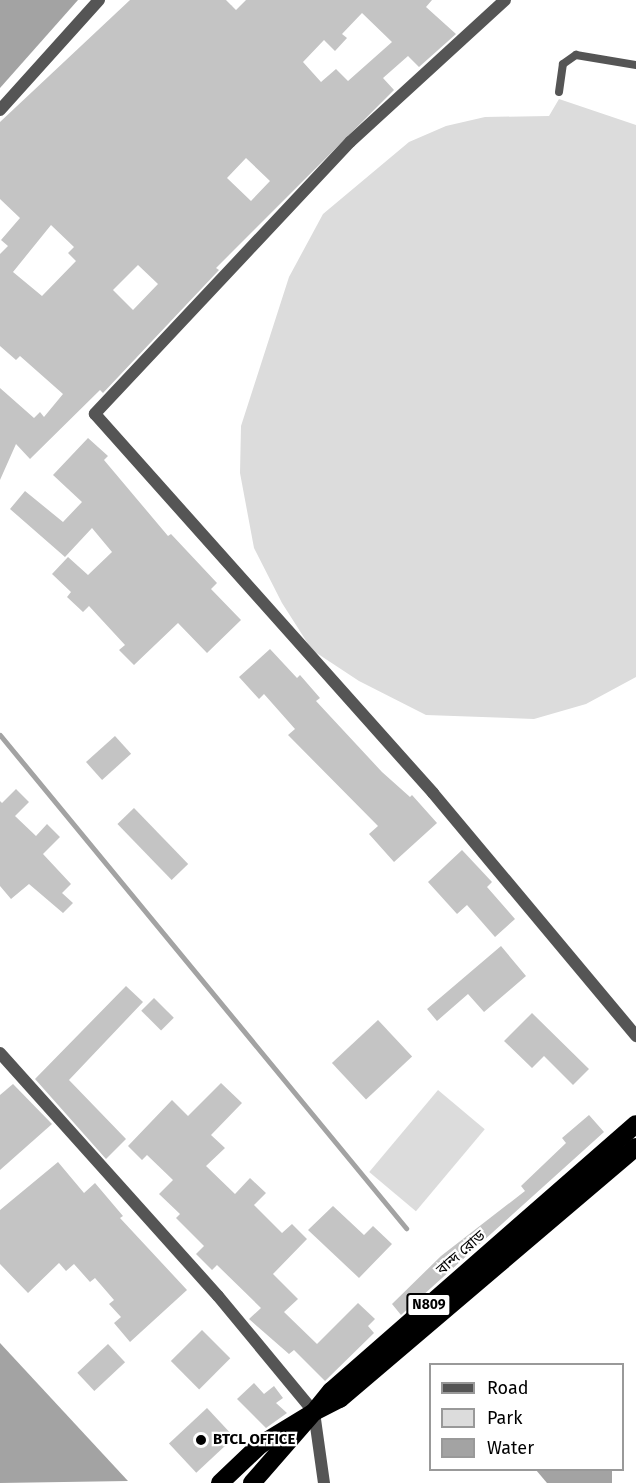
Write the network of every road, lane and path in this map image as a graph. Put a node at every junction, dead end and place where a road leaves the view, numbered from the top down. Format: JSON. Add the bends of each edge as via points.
{"nodes":[{"id":1,"x":99,"y":0,"type":"edge"},
{"id":2,"x":505,"y":0,"type":"edge"},
{"id":3,"x":636,"y":65,"type":"edge"},
{"id":4,"x":559,"y":92,"type":"dead end"},
{"id":5,"x":0,"y":110,"type":"edge"},
{"id":6,"x":636,"y":1036,"type":"edge"},
{"id":7,"x":0,"y":1053,"type":"edge"},
{"id":8,"x":636,"y":1124,"type":"edge"},
{"id":9,"x":636,"y":1148,"type":"edge"},
{"id":10,"x":314,"y":1412,"type":"junction"},
{"id":11,"x":220,"y":1483,"type":"edge"},
{"id":12,"x":252,"y":1483,"type":"edge"},
{"id":13,"x":324,"y":1483,"type":"edge"}],
"edges":[{"from":1,"to":5,"type":"street"},
{"from":2,"to":6,"type":"street","via":[[350,142],[95,414],[433,793]]},
{"from":3,"to":4,"type":"lane","via":[[576,55],[563,64]]},
{"from":7,"to":10,"type":"street","via":[[218,1296]]},
{"from":8,"to":10,"type":"highway","name":"বান্দ রোড","number":"N809","via":[[331,1391]]},
{"from":9,"to":10,"type":"highway","name":"বান্দ রোড","number":"N809","via":[[340,1399]]},
{"from":10,"to":11,"type":"highway","name":"বান্দ রোড","number":"N809","via":[[260,1445]]},
{"from":10,"to":12,"type":"highway","name":"বান্দ রোড","number":"N809"},
{"from":10,"to":13,"type":"street"}]}
